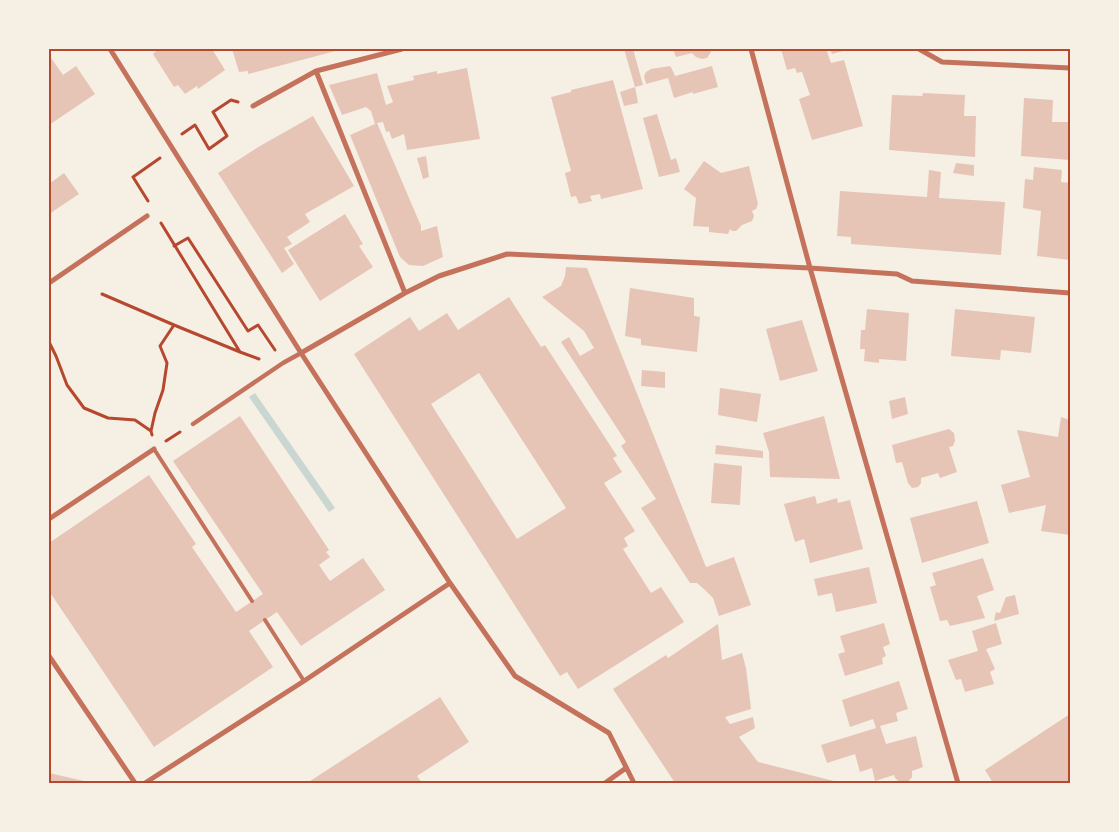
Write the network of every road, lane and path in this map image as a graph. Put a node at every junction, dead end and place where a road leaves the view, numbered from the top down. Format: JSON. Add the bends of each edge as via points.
{"nodes":[{"id":1,"x":110,"y":49,"type":"edge"},
{"id":2,"x":402,"y":49,"type":"edge"},
{"id":3,"x":751,"y":49,"type":"edge"},
{"id":4,"x":919,"y":49,"type":"edge"},
{"id":5,"x":1070,"y":68,"type":"edge"},
{"id":6,"x":316,"y":71,"type":"junction"},
{"id":7,"x":231,"y":100,"type":"dead end"},
{"id":8,"x":253,"y":106,"type":"dead end"},
{"id":9,"x":195,"y":125,"type":"dead end"},
{"id":10,"x":148,"y":166,"type":"dead end"},
{"id":11,"x":148,"y":202,"type":"dead end"},
{"id":12,"x":147,"y":216,"type":"dead end"},
{"id":13,"x":158,"y":218,"type":"dead end"},
{"id":14,"x":174,"y":246,"type":"junction"},
{"id":15,"x":810,"y":268,"type":"junction"},
{"id":16,"x":49,"y":283,"type":"edge"},
{"id":17,"x":405,"y":293,"type":"junction"},
{"id":18,"x":1070,"y":293,"type":"edge"},
{"id":19,"x":102,"y":294,"type":"dead end"},
{"id":20,"x":174,"y":325,"type":"junction"},
{"id":21,"x":49,"y":342,"type":"edge"},
{"id":22,"x":240,"y":352,"type":"junction"},
{"id":23,"x":301,"y":352,"type":"junction"},
{"id":24,"x":265,"y":361,"type":"dead end"},
{"id":25,"x":283,"y":363,"type":"junction"},
{"id":26,"x":193,"y":424,"type":"joint"},
{"id":27,"x":154,"y":449,"type":"junction"},
{"id":28,"x":49,"y":519,"type":"edge"},
{"id":29,"x":450,"y":583,"type":"junction"},
{"id":30,"x":252,"y":601,"type":"dead end"},
{"id":31,"x":264,"y":620,"type":"dead end"},
{"id":32,"x":49,"y":656,"type":"edge"},
{"id":33,"x":304,"y":680,"type":"junction"},
{"id":34,"x":626,"y":768,"type":"junction"},
{"id":35,"x":135,"y":783,"type":"edge"},
{"id":36,"x":145,"y":783,"type":"edge"},
{"id":37,"x":605,"y":783,"type":"edge"},
{"id":38,"x":634,"y":783,"type":"edge"},
{"id":39,"x":958,"y":783,"type":"edge"}],
"edges":[{"from":1,"to":23,"type":"street"},
{"from":2,"to":6,"type":"street"},
{"from":3,"to":15,"type":"street"},
{"from":4,"to":5,"type":"street","via":[[942,62]]},
{"from":6,"to":8,"type":"street"},
{"from":6,"to":17,"type":"street"},
{"from":7,"to":9,"type":"path","via":[[213,112],[227,136],[209,149]]},
{"from":10,"to":11,"type":"path","via":[[133,177]]},
{"from":12,"to":16,"type":"street"},
{"from":13,"to":14,"type":"path"},
{"from":14,"to":22,"type":"path"},
{"from":14,"to":25,"type":"path","via":[[188,238],[248,331],[258,325]]},
{"from":15,"to":17,"type":"street","via":[[507,254],[439,276]]},
{"from":15,"to":18,"type":"street"},
{"from":15,"to":39,"type":"street"},
{"from":17,"to":23,"type":"street"},
{"from":19,"to":20,"type":"path"},
{"from":20,"to":21,"type":"path","via":[[160,346],[167,363],[151,431],[136,420],[108,418],[84,408],[67,385]]},
{"from":20,"to":22,"type":"path"},
{"from":22,"to":24,"type":"path"},
{"from":23,"to":25,"type":"street"},
{"from":23,"to":29,"type":"street"},
{"from":25,"to":26,"type":"street"},
{"from":26,"to":27,"type":"path"},
{"from":27,"to":28,"type":"street"},
{"from":27,"to":30,"type":"lane"},
{"from":29,"to":33,"type":"street"},
{"from":29,"to":34,"type":"street","via":[[515,676],[609,733]]},
{"from":31,"to":33,"type":"lane"},
{"from":32,"to":35,"type":"street"},
{"from":33,"to":36,"type":"street"},
{"from":34,"to":37,"type":"street"},
{"from":34,"to":38,"type":"street"}]}
